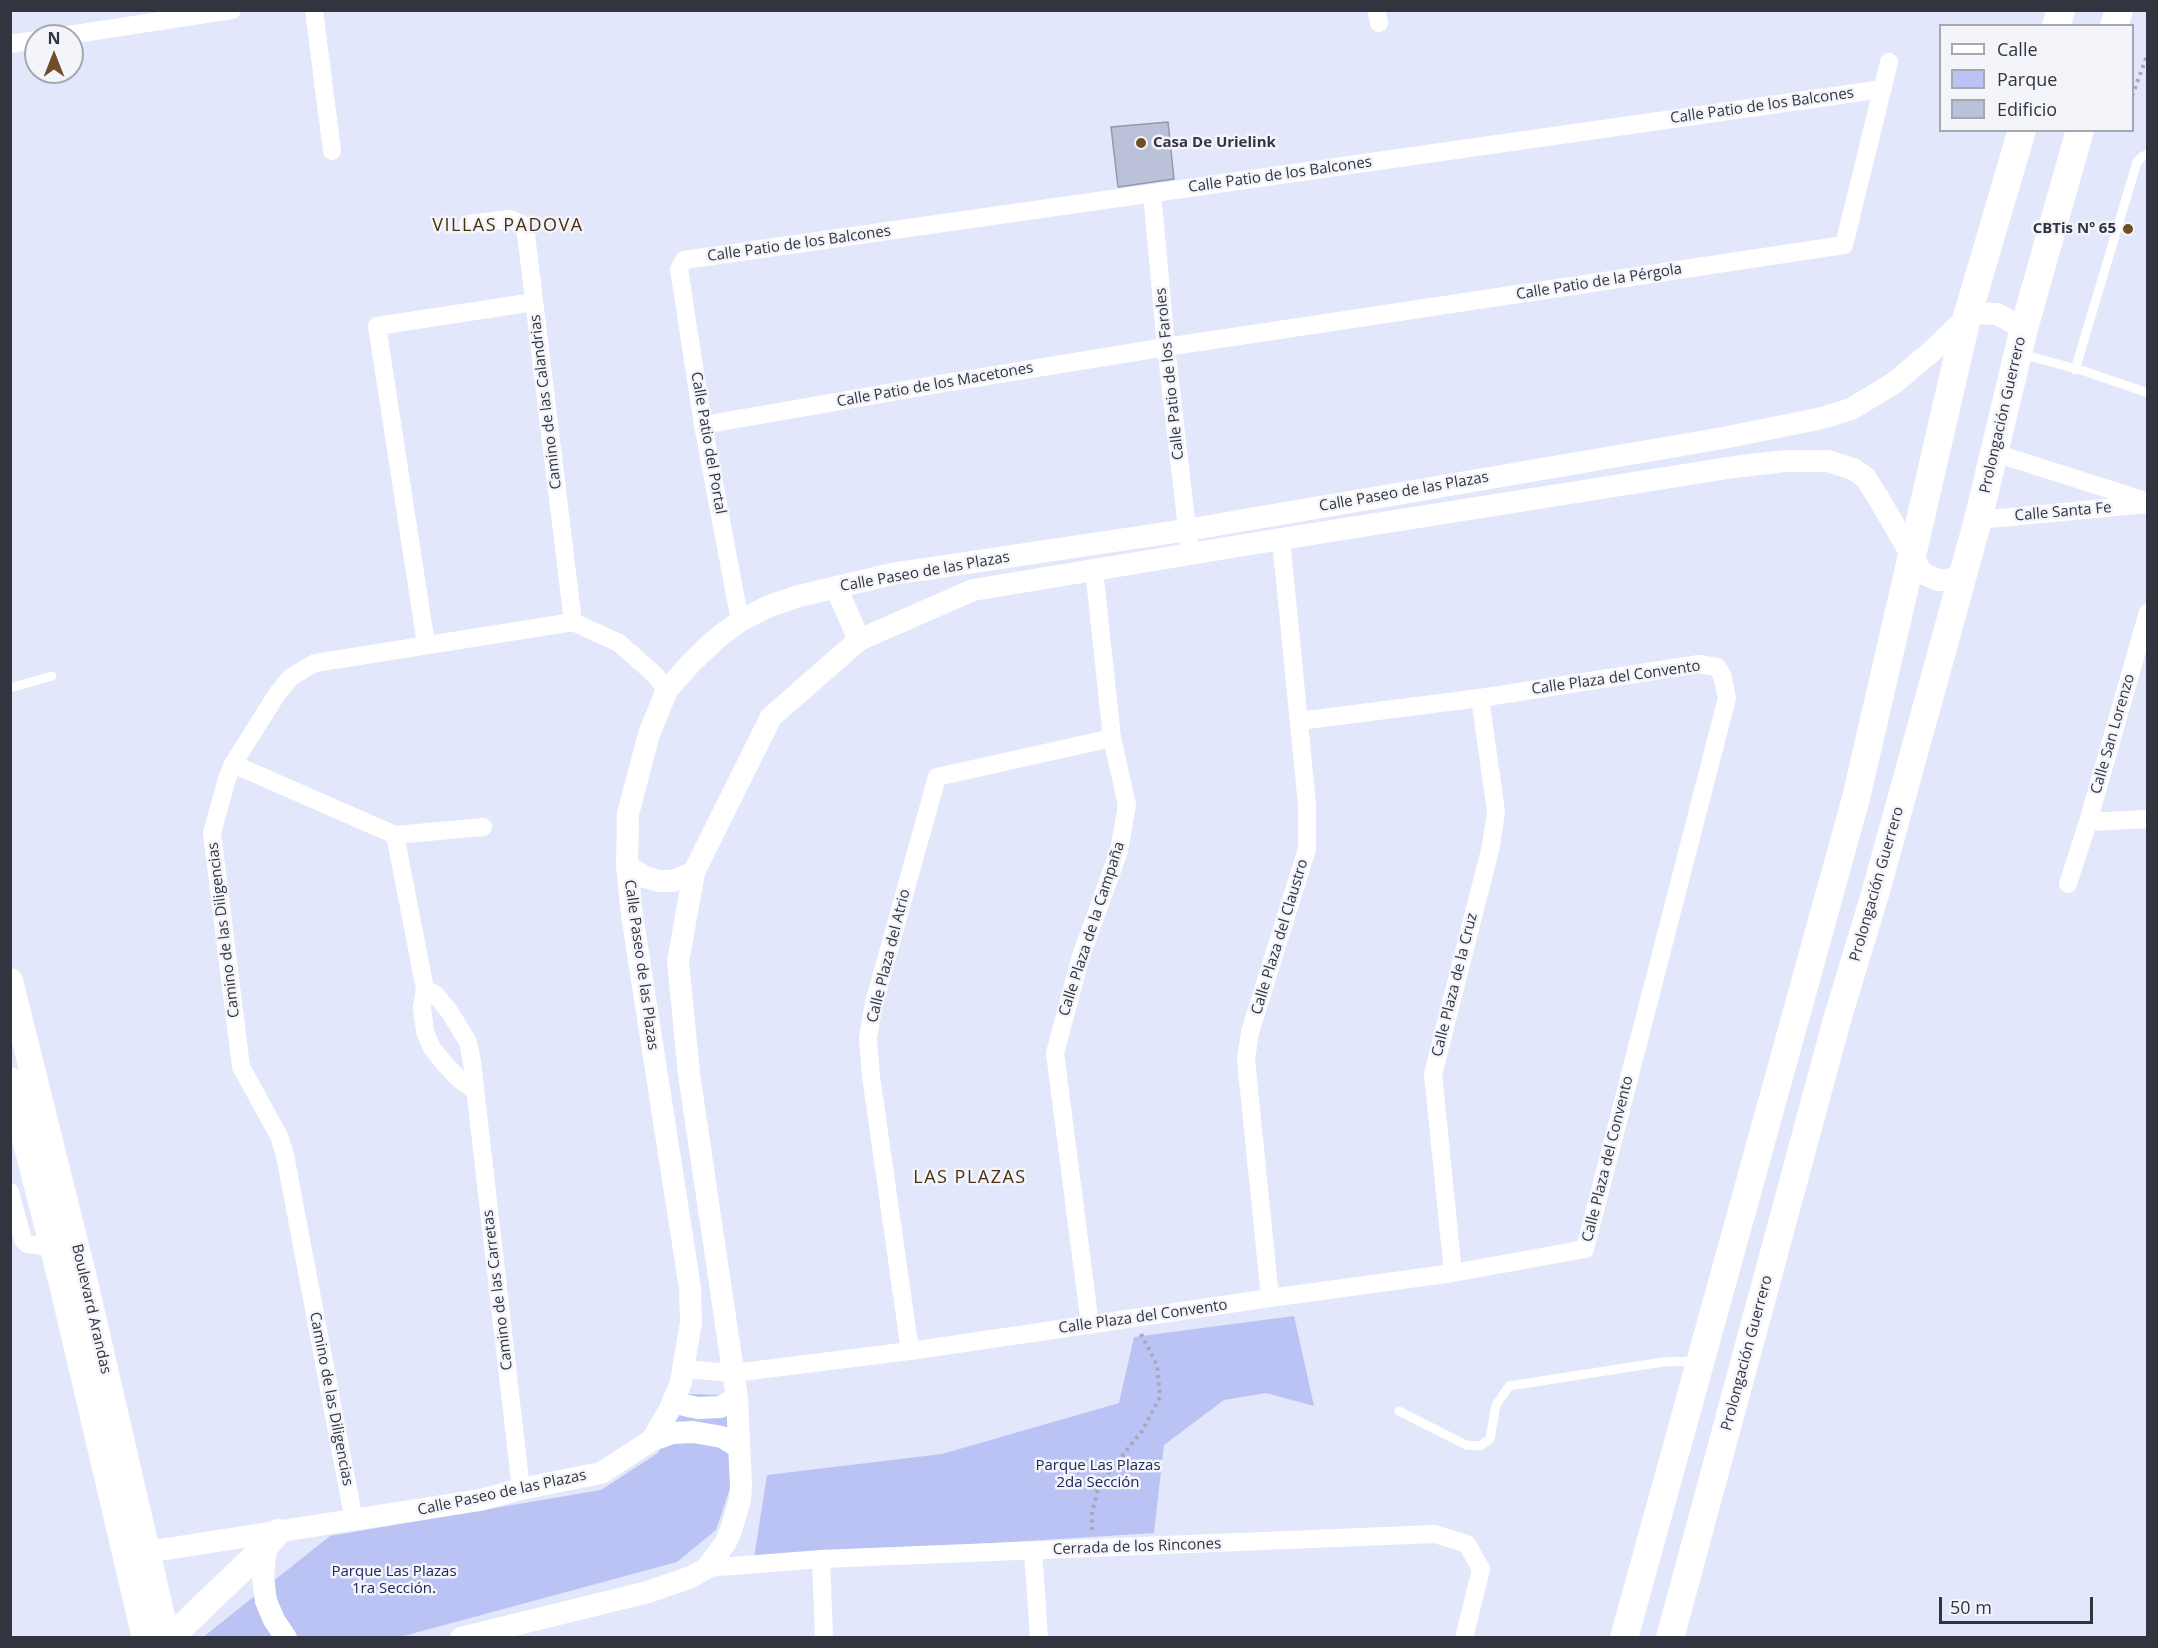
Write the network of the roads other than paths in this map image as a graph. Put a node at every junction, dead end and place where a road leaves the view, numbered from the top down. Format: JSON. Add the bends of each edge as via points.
{"nodes":[{"id":1,"x":232,"y":10,"type":"edge"},
{"id":2,"x":314,"y":10,"type":"edge"},
{"id":3,"x":84,"y":33,"type":"edge"},
{"id":4,"x":1889,"y":62,"type":"dead end"},
{"id":5,"x":1883,"y":89,"type":"junction"},
{"id":6,"x":2021,"y":132,"type":"edge"},
{"id":7,"x":2079,"y":132,"type":"edge"},
{"id":8,"x":332,"y":152,"type":"dead end"},
{"id":9,"x":2148,"y":155,"type":"edge"},
{"id":10,"x":1152,"y":193,"type":"junction"},
{"id":11,"x":468,"y":224,"type":"dead end"},
{"id":12,"x":680,"y":265,"type":"joint"},
{"id":13,"x":534,"y":302,"type":"junction"},
{"id":14,"x":1967,"y":317,"type":"junction"},
{"id":15,"x":2020,"y":343,"type":"junction"},
{"id":16,"x":1166,"y":347,"type":"junction"},
{"id":17,"x":2075,"y":370,"type":"junction"},
{"id":18,"x":2148,"y":393,"type":"edge"},
{"id":19,"x":703,"y":425,"type":"junction"},
{"id":20,"x":1995,"y":453,"type":"junction"},
{"id":21,"x":2148,"y":503,"type":"edge"},
{"id":22,"x":1978,"y":520,"type":"junction"},
{"id":23,"x":1187,"y":530,"type":"junction"},
{"id":24,"x":1281,"y":539,"type":"junction"},
{"id":25,"x":1190,"y":554,"type":"junction"},
{"id":26,"x":1911,"y":557,"type":"junction"},
{"id":27,"x":1094,"y":570,"type":"junction"},
{"id":28,"x":1962,"y":575,"type":"junction"},
{"id":29,"x":836,"y":587,"type":"junction"},
{"id":30,"x":2148,"y":612,"type":"edge"},
{"id":31,"x":741,"y":621,"type":"junction"},
{"id":32,"x":573,"y":622,"type":"junction"},
{"id":33,"x":859,"y":640,"type":"junction"},
{"id":34,"x":426,"y":644,"type":"junction"},
{"id":35,"x":52,"y":676,"type":"dead end"},
{"id":36,"x":10,"y":688,"type":"edge"},
{"id":37,"x":667,"y":690,"type":"junction"},
{"id":38,"x":1480,"y":698,"type":"junction"},
{"id":39,"x":1299,"y":721,"type":"junction"},
{"id":40,"x":1112,"y":738,"type":"junction"},
{"id":41,"x":234,"y":764,"type":"junction"},
{"id":42,"x":2148,"y":819,"type":"edge"},
{"id":43,"x":2088,"y":822,"type":"junction"},
{"id":44,"x":483,"y":827,"type":"dead end"},
{"id":45,"x":394,"y":836,"type":"junction"},
{"id":46,"x":627,"y":866,"type":"junction"},
{"id":47,"x":694,"y":872,"type":"junction"},
{"id":48,"x":1832,"y":880,"type":"junction"},
{"id":49,"x":2068,"y":884,"type":"dead end"},
{"id":50,"x":1876,"y":891,"type":"junction"},
{"id":51,"x":10,"y":981,"type":"edge"},
{"id":52,"x":425,"y":988,"type":"junction"},
{"id":53,"x":10,"y":1080,"type":"edge"},
{"id":54,"x":475,"y":1091,"type":"junction"},
{"id":55,"x":10,"y":1192,"type":"edge"},
{"id":56,"x":52,"y":1247,"type":"junction"},
{"id":57,"x":1453,"y":1274,"type":"junction"},
{"id":58,"x":1270,"y":1298,"type":"junction"},
{"id":59,"x":1090,"y":1325,"type":"junction"},
{"id":60,"x":910,"y":1351,"type":"junction"},
{"id":61,"x":1700,"y":1361,"type":"junction"},
{"id":62,"x":684,"y":1369,"type":"junction"},
{"id":63,"x":734,"y":1373,"type":"junction"},
{"id":64,"x":675,"y":1398,"type":"junction"},
{"id":65,"x":737,"y":1398,"type":"junction"},
{"id":66,"x":1399,"y":1412,"type":"dead end"},
{"id":67,"x":652,"y":1440,"type":"junction"},
{"id":68,"x":738,"y":1447,"type":"junction"},
{"id":69,"x":521,"y":1489,"type":"junction"},
{"id":70,"x":354,"y":1521,"type":"junction"},
{"id":71,"x":272,"y":1539,"type":"junction"},
{"id":72,"x":1033,"y":1551,"type":"junction"},
{"id":73,"x":147,"y":1552,"type":"junction"},
{"id":74,"x":820,"y":1559,"type":"junction"},
{"id":75,"x":707,"y":1568,"type":"junction"},
{"id":76,"x":145,"y":1638,"type":"edge"},
{"id":77,"x":169,"y":1638,"type":"edge"},
{"id":78,"x":286,"y":1638,"type":"edge"},
{"id":79,"x":461,"y":1638,"type":"edge"},
{"id":80,"x":824,"y":1638,"type":"edge"},
{"id":81,"x":1039,"y":1638,"type":"edge"},
{"id":82,"x":1464,"y":1638,"type":"edge"},
{"id":83,"x":1624,"y":1638,"type":"edge"},
{"id":84,"x":1670,"y":1638,"type":"edge"}],
"edges":[{"from":1,"to":3,"type":"street"},
{"from":2,"to":8,"type":"street"},
{"from":4,"to":5,"type":"street","name":"Calle Patio de la Pérgola"},
{"from":5,"to":10,"type":"street","name":"Calle Patio de los Balcones"},
{"from":5,"to":16,"type":"street","name":"Calle Patio de la Pérgola","via":[[1845,245]]},
{"from":6,"to":14,"type":"main road"},
{"from":7,"to":15,"type":"main road","name":"Prolongación Guerrero"},
{"from":9,"to":17,"type":"lane","via":[[2137,162]]},
{"from":10,"to":12,"type":"street","name":"Calle Patio de los Balcones","via":[[684,260]]},
{"from":10,"to":16,"type":"street","name":"Calle Patio de los Faroles"},
{"from":11,"to":13,"type":"street","via":[[510,219],[525,226]]},
{"from":12,"to":19,"type":"street","name":"Calle Patio del Portal"},
{"from":13,"to":32,"type":"street","name":"Camino de las Calandrias"},
{"from":13,"to":34,"type":"street","name":"Camino de las Calandrias","via":[[377,326]]},
{"from":14,"to":15,"type":"street","via":[[1997,314],[2015,324]]},
{"from":14,"to":23,"type":"street","name":"Calle Paseo de las Plazas","via":[[1894,383],[1851,409],[1822,418]]},
{"from":14,"to":26,"type":"main road"},
{"from":15,"to":17,"type":"lane"},
{"from":15,"to":20,"type":"main road","name":"Prolongación Guerrero"},
{"from":16,"to":19,"type":"street","name":"Calle Patio de los Macetones"},
{"from":16,"to":23,"type":"street","name":"Calle Patio de los Faroles"},
{"from":17,"to":18,"type":"lane"},
{"from":19,"to":31,"type":"street","name":"Calle Patio del Portal"},
{"from":20,"to":21,"type":"street","name":"Calle Santa Fe"},
{"from":20,"to":22,"type":"main road","name":"Prolongación Guerrero"},
{"from":21,"to":22,"type":"street","name":"Calle Santa Fe"},
{"from":22,"to":28,"type":"main road","name":"Prolongación Guerrero"},
{"from":23,"to":25,"type":"street","name":"Calle Patio de los Faroles"},
{"from":23,"to":29,"type":"street","name":"Calle Paseo de las Plazas","via":[[892,574]]},
{"from":24,"to":25,"type":"street","name":"Calle Paseo de las Plazas"},
{"from":24,"to":26,"type":"street","name":"Calle Paseo de las Plazas","via":[[1734,467],[1816,460],[1837,463],[1865,477]]},
{"from":24,"to":39,"type":"street","name":"Calle Plaza del Claustro"},
{"from":25,"to":27,"type":"street","name":"Calle Paseo de las Plazas"},
{"from":26,"to":28,"type":"street","name":"Calle Paseo de las Plazas","via":[[1929,578],[1947,580]]},
{"from":26,"to":48,"type":"main road","via":[[1856,798]]},
{"from":27,"to":33,"type":"street","name":"Calle Paseo de las Plazas","via":[[973,591]]},
{"from":27,"to":40,"type":"street","name":"Calle Plaza de la Campaña"},
{"from":28,"to":50,"type":"main road","name":"Prolongación Guerrero"},
{"from":29,"to":31,"type":"street","name":"Calle Paseo de las Plazas","via":[[768,607]]},
{"from":29,"to":33,"type":"street"},
{"from":30,"to":43,"type":"street","name":"Calle San Lorenzo"},
{"from":31,"to":37,"type":"street","name":"Calle Paseo de las Plazas","via":[[708,647]]},
{"from":32,"to":34,"type":"street","name":"Camino de las Diligencias"},
{"from":32,"to":37,"type":"street","via":[[619,643]]},
{"from":33,"to":47,"type":"street","name":"Calle Paseo de las Plazas","via":[[771,717]]},
{"from":34,"to":41,"type":"street","name":"Camino de las Diligencias","via":[[324,661],[302,669],[277,694]]},
{"from":35,"to":36,"type":"lane"},
{"from":37,"to":46,"type":"street","name":"Calle Paseo de las Plazas","via":[[649,734],[628,814]]},
{"from":38,"to":39,"type":"street","name":"Calle Plaza del Convento"},
{"from":38,"to":57,"type":"street","name":"Calle Plaza de la Cruz","via":[[1496,812],[1491,846],[1433,1074]]},
{"from":38,"to":57,"type":"street","name":"Calle Plaza del Convento","via":[[1699,664],[1717,667],[1727,698],[1585,1249]]},
{"from":39,"to":58,"type":"street","name":"Calle Plaza del Claustro","via":[[1307,849],[1250,1032],[1246,1060]]},
{"from":40,"to":59,"type":"street","name":"Calle Plaza de la Campaña","via":[[1127,805],[1119,851],[1081,956],[1055,1053]]},
{"from":40,"to":60,"type":"street","name":"Calle Plaza del Atrio","via":[[937,777],[874,1003],[868,1038]]},
{"from":41,"to":45,"type":"street"},
{"from":41,"to":70,"type":"street","name":"Camino de las Diligencias","via":[[212,833],[241,1067],[279,1136],[285,1155]]},
{"from":42,"to":43,"type":"street"},
{"from":43,"to":49,"type":"street","name":"Calle San Lorenzo"},
{"from":44,"to":45,"type":"street"},
{"from":45,"to":52,"type":"street"},
{"from":46,"to":47,"type":"street","via":[[645,878],[659,881]]},
{"from":46,"to":62,"type":"street","name":"Calle Paseo de las Plazas","via":[[690,1288],[691,1322]]},
{"from":47,"to":63,"type":"street","name":"Calle Paseo de las Plazas","via":[[678,962],[689,1074]]},
{"from":48,"to":50,"type":"main road"},
{"from":48,"to":61,"type":"main road"},
{"from":50,"to":84,"type":"main road","name":"Prolongación Guerrero","via":[[1837,1020]]},
{"from":51,"to":73,"type":"main road","name":"Boulevard Arandas"},
{"from":52,"to":54,"type":"street","name":"Camino de las Carretas","via":[[449,1011],[468,1042]]},
{"from":52,"to":54,"type":"street","via":[[422,1019],[432,1048]]},
{"from":53,"to":56,"type":"main road","name":"Boulevard Arandas"},
{"from":54,"to":69,"type":"street","name":"Camino de las Carretas"},
{"from":55,"to":56,"type":"street","via":[[23,1240]]},
{"from":56,"to":76,"type":"main road","name":"Boulevard Arandas"},
{"from":57,"to":58,"type":"street","name":"Calle Plaza del Convento"},
{"from":58,"to":59,"type":"street","name":"Calle Plaza del Convento"},
{"from":59,"to":60,"type":"street","name":"Calle Plaza del Convento"},
{"from":60,"to":63,"type":"street","name":"Calle Plaza del Convento"},
{"from":61,"to":66,"type":"lane","via":[[1663,1362],[1509,1386],[1496,1405],[1490,1439],[1480,1446],[1466,1445]]},
{"from":61,"to":83,"type":"main road"},
{"from":62,"to":63,"type":"street","name":"Calle Plaza del Convento"},
{"from":62,"to":64,"type":"street","name":"Calle Paseo de las Plazas"},
{"from":63,"to":65,"type":"street","name":"Calle Paseo de las Plazas"},
{"from":64,"to":65,"type":"street","via":[[698,1408],[720,1407]]},
{"from":64,"to":67,"type":"street","name":"Calle Paseo de las Plazas"},
{"from":65,"to":68,"type":"street","name":"Calle Paseo de las Plazas"},
{"from":67,"to":68,"type":"street","via":[[672,1433],[693,1432],[722,1437]]},
{"from":67,"to":69,"type":"street","name":"Calle Paseo de las Plazas","via":[[601,1473]]},
{"from":68,"to":75,"type":"street","name":"Calle Paseo de las Plazas","via":[[741,1486],[737,1514],[726,1542]]},
{"from":69,"to":70,"type":"street","name":"Calle Paseo de las Plazas","via":[[480,1500]]},
{"from":70,"to":71,"type":"street","name":"Calle Paseo de las Plazas"},
{"from":71,"to":73,"type":"street","name":"Calle Paseo de las Plazas"},
{"from":71,"to":77,"type":"main road"},
{"from":71,"to":78,"type":"street","via":[[263,1577],[266,1601]]},
{"from":72,"to":74,"type":"street","name":"Cerrada de los Rincones"},
{"from":72,"to":81,"type":"street"},
{"from":72,"to":82,"type":"street","name":"Cerrada de los Rincones","via":[[1435,1534],[1467,1544],[1480,1569]]},
{"from":73,"to":77,"type":"main road","name":"Boulevard Arandas"},
{"from":74,"to":75,"type":"street","name":"Cerrada de los Rincones"},
{"from":74,"to":80,"type":"street"},
{"from":75,"to":79,"type":"street","name":"Calle Paseo de las Plazas","via":[[648,1592]]}]}
